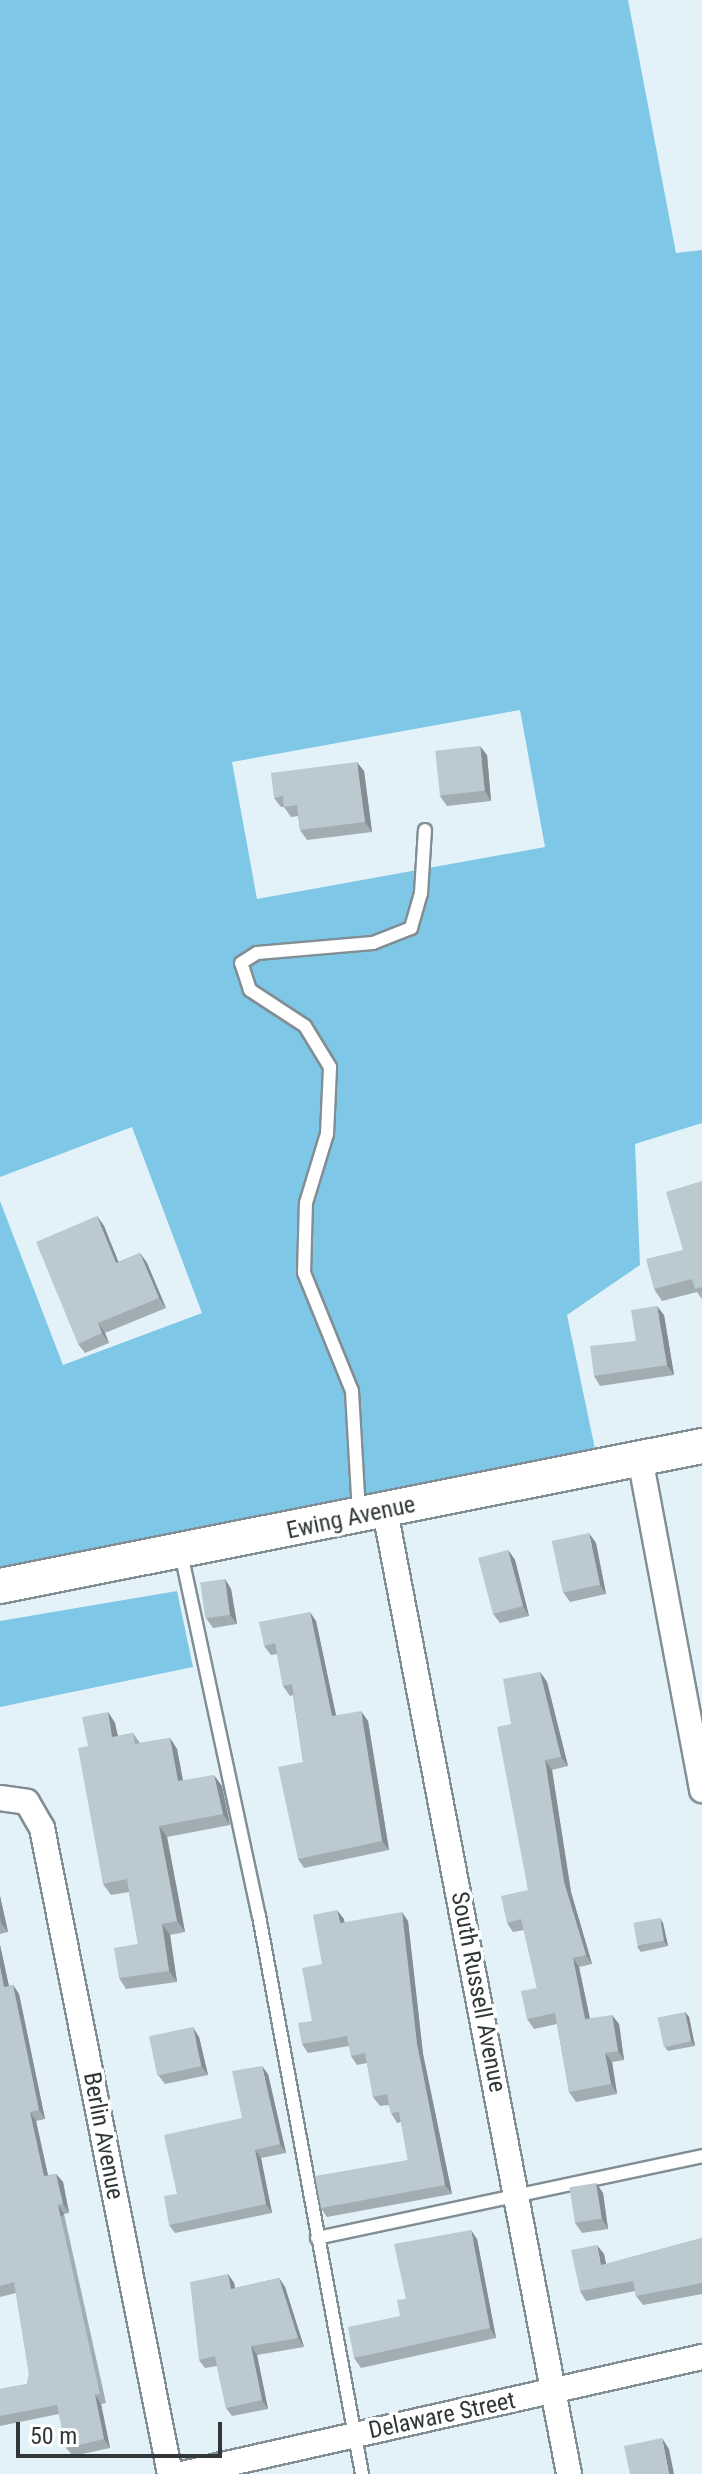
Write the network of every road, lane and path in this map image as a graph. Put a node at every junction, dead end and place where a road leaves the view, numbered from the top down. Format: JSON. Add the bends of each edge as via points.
{"nodes":[{"id":1,"x":425,"y":830,"type":"dead end"},
{"id":2,"x":702,"y":1446,"type":"edge"},
{"id":3,"x":640,"y":1458,"type":"junction"},
{"id":4,"x":372,"y":1514,"type":"junction"},
{"id":5,"x":181,"y":1553,"type":"junction"},
{"id":6,"x":0,"y":1586,"type":"edge"},
{"id":7,"x":702,"y":1790,"type":"edge"},
{"id":8,"x":0,"y":1798,"type":"edge"},
{"id":9,"x":702,"y":2156,"type":"edge"},
{"id":10,"x":517,"y":2195,"type":"junction"},
{"id":11,"x":317,"y":2238,"type":"junction"},
{"id":12,"x":702,"y":2357,"type":"edge"},
{"id":13,"x":553,"y":2392,"type":"junction"},
{"id":14,"x":354,"y":2435,"type":"junction"},
{"id":15,"x":170,"y":2474,"type":"edge"},
{"id":16,"x":182,"y":2474,"type":"edge"},
{"id":17,"x":362,"y":2474,"type":"edge"},
{"id":18,"x":569,"y":2474,"type":"edge"}],
"edges":[{"from":1,"to":4,"type":"lane","via":[[421,893],[411,928],[348,947],[257,953],[241,963],[250,990],[305,1026],[330,1067],[327,1134],[306,1203],[304,1273],[352,1391]]},
{"from":2,"to":3,"type":"street","name":"Ewing Avenue"},
{"from":3,"to":4,"type":"street","name":"Ewing Avenue"},
{"from":3,"to":7,"type":"street"},
{"from":4,"to":5,"type":"street","name":"Ewing Avenue"},
{"from":4,"to":10,"type":"street","name":"South Russell Avenue"},
{"from":5,"to":6,"type":"street","name":"Ewing Avenue"},
{"from":5,"to":11,"type":"lane","via":[[259,1916]]},
{"from":8,"to":15,"type":"street","name":"Berlin Avenue","via":[[27,1802],[42,1828]]},
{"from":9,"to":10,"type":"lane"},
{"from":10,"to":11,"type":"lane"},
{"from":10,"to":13,"type":"street","name":"South Russell Avenue"},
{"from":11,"to":14,"type":"lane"},
{"from":12,"to":13,"type":"street","name":"Delaware Street"},
{"from":13,"to":14,"type":"street","name":"Delaware Street"},
{"from":13,"to":18,"type":"street","name":"South Russell Avenue"},
{"from":14,"to":16,"type":"street","name":"Delaware Street"},
{"from":14,"to":17,"type":"lane"}]}
